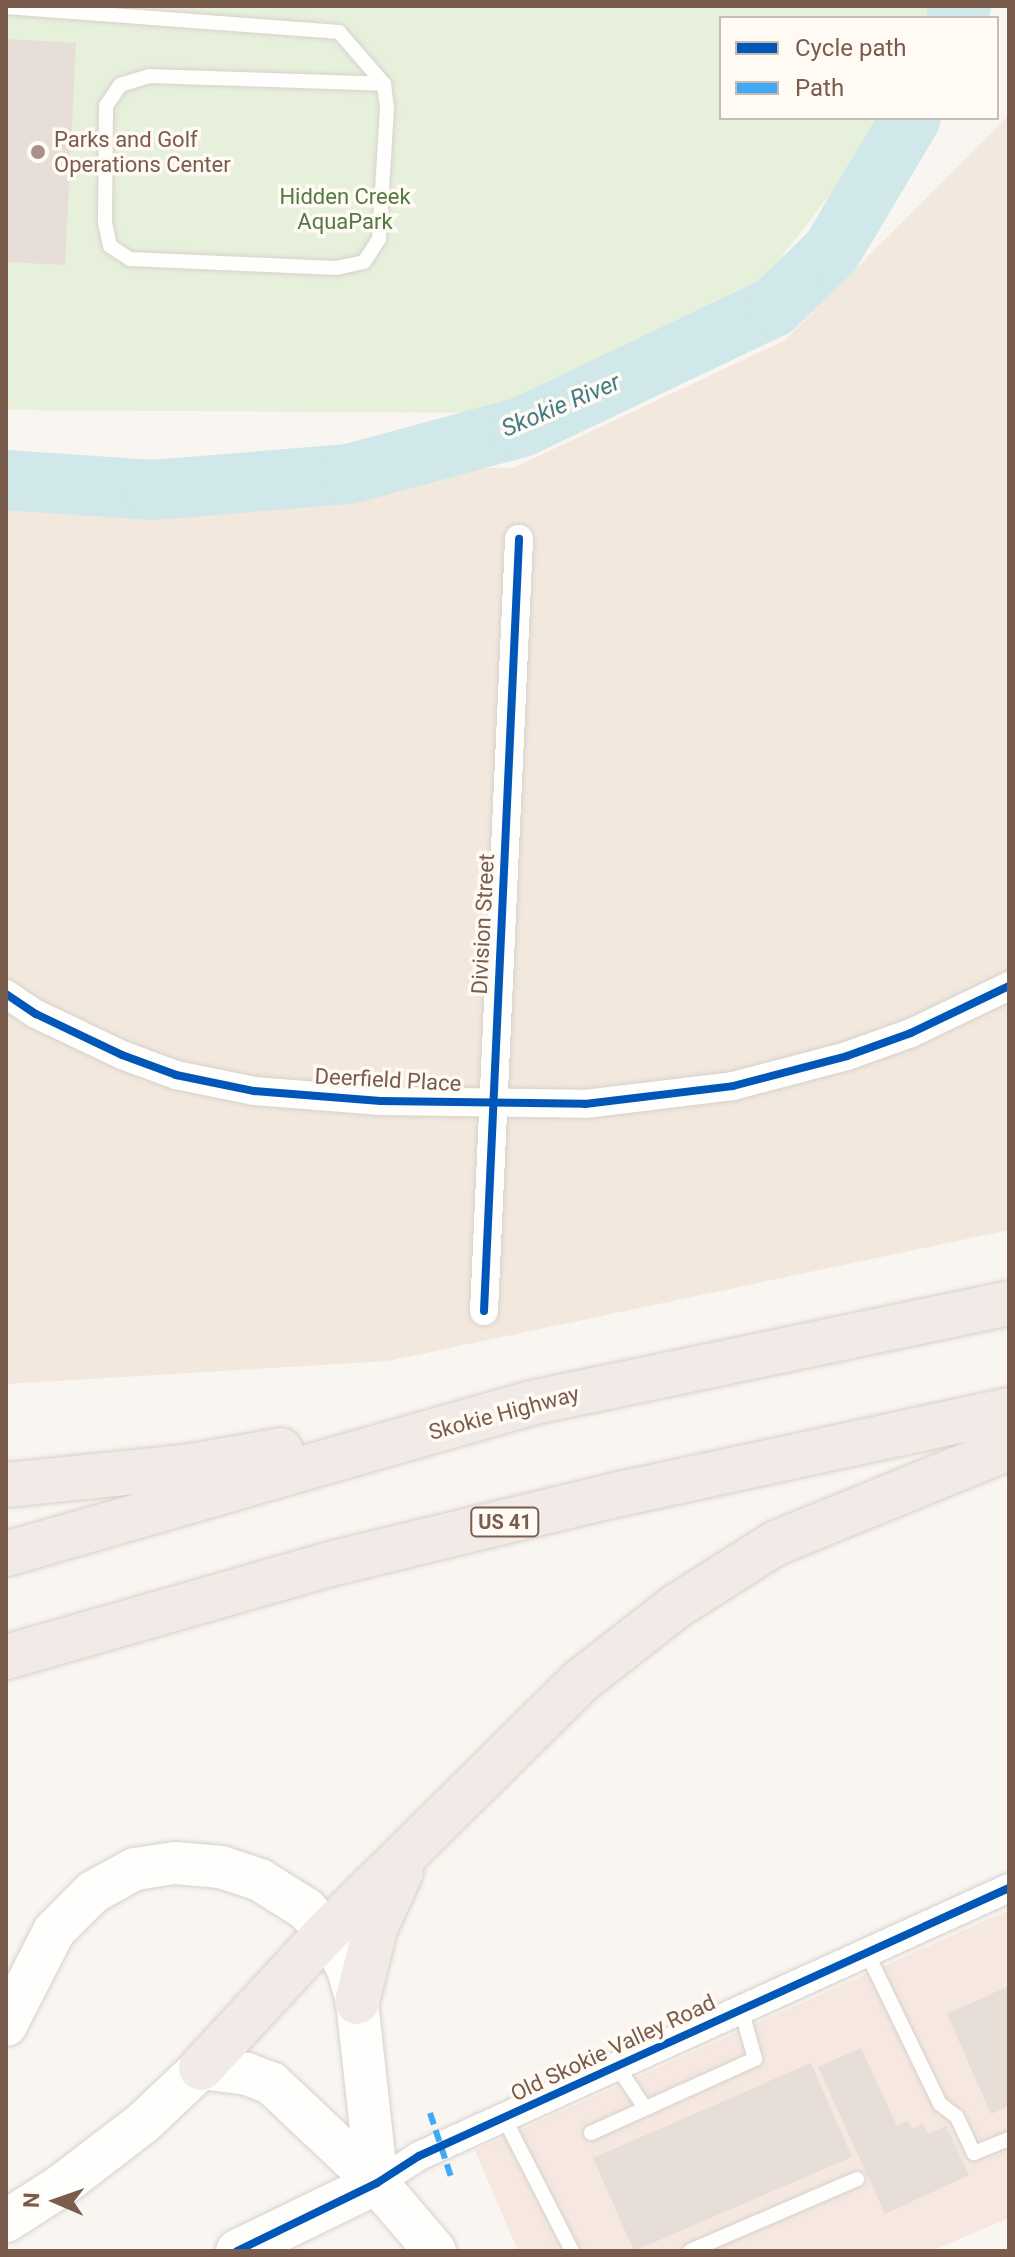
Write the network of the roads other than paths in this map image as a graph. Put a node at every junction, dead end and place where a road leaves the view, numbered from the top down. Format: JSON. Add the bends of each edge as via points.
{"nodes":[{"id":1,"x":6,"y":7,"type":"edge"},
{"id":2,"x":384,"y":84,"type":"junction"},
{"id":3,"x":519,"y":539,"type":"dead end"},
{"id":4,"x":1009,"y":986,"type":"edge"},
{"id":5,"x":6,"y":994,"type":"edge"},
{"id":6,"x":491,"y":1103,"type":"junction"},
{"id":7,"x":1009,"y":1303,"type":"edge"},
{"id":8,"x":484,"y":1311,"type":"dead end"},
{"id":9,"x":531,"y":1403,"type":"junction"},
{"id":10,"x":1009,"y":1410,"type":"edge"},
{"id":11,"x":1009,"y":1448,"type":"edge"},
{"id":12,"x":6,"y":1485,"type":"edge"},
{"id":13,"x":6,"y":1554,"type":"edge"},
{"id":14,"x":6,"y":1657,"type":"edge"},
{"id":15,"x":412,"y":1848,"type":"junction"},
{"id":16,"x":1009,"y":1888,"type":"edge"},
{"id":17,"x":327,"y":1932,"type":"junction"},
{"id":18,"x":867,"y":1953,"type":"junction"},
{"id":19,"x":357,"y":2002,"type":"junction"},
{"id":20,"x":741,"y":2009,"type":"junction"},
{"id":21,"x":6,"y":2025,"type":"edge"},
{"id":22,"x":617,"y":2066,"type":"junction"},
{"id":23,"x":201,"y":2068,"type":"junction"},
{"id":24,"x":645,"y":2108,"type":"junction"},
{"id":25,"x":504,"y":2118,"type":"junction"},
{"id":26,"x":591,"y":2133,"type":"dead end"},
{"id":27,"x":1009,"y":2139,"type":"edge"},
{"id":28,"x":857,"y":2179,"type":"dead end"},
{"id":29,"x":377,"y":2183,"type":"junction"},
{"id":30,"x":6,"y":2221,"type":"edge"},
{"id":31,"x":237,"y":2251,"type":"edge"},
{"id":32,"x":435,"y":2251,"type":"edge"},
{"id":33,"x":572,"y":2251,"type":"edge"},
{"id":34,"x":690,"y":2251,"type":"edge"}],
"edges":[{"from":1,"to":2,"type":"lane","via":[[339,32]]},
{"from":2,"to":2,"type":"lane","via":[[379,239],[364,262],[336,268],[130,259],[110,246],[105,222],[106,106],[120,85],[149,76]]},
{"from":3,"to":6,"type":"street","name":"Division Street"},
{"from":4,"to":6,"type":"street","name":"Deerfield Place","via":[[911,1033],[733,1086],[627,1102]]},
{"from":5,"to":6,"type":"street","name":"Deerfield Place","via":[[122,1055],[176,1075],[254,1091]]},
{"from":6,"to":8,"type":"street","name":"Division Street"},
{"from":7,"to":9,"type":"highway","name":"Skokie Highway"},
{"from":9,"to":12,"type":"highway","via":[[192,1466]]},
{"from":9,"to":13,"type":"highway","name":"Skokie Highway"},
{"from":10,"to":14,"type":"highway","number":"US 41","via":[[620,1494],[338,1562]]},
{"from":11,"to":15,"type":"highway","via":[[776,1543],[675,1607],[582,1680]]},
{"from":15,"to":17,"type":"highway"},
{"from":15,"to":19,"type":"highway","via":[[375,1929]]},
{"from":16,"to":18,"type":"street","name":"Old Skokie Valley Road"},
{"from":17,"to":19,"type":"street","via":[[347,1966]]},
{"from":17,"to":21,"type":"street","via":[[306,1909],[260,1880],[221,1867],[175,1863],[135,1869],[93,1892],[54,1931]]},
{"from":17,"to":23,"type":"highway"},
{"from":18,"to":20,"type":"street","name":"Old Skokie Valley Road"},
{"from":18,"to":27,"type":"lane","via":[[940,2104],[957,2117],[974,2153]]},
{"from":19,"to":29,"type":"street"},
{"from":20,"to":22,"type":"street","name":"Old Skokie Valley Road"},
{"from":20,"to":24,"type":"lane","via":[[755,2059]]},
{"from":22,"to":24,"type":"lane"},
{"from":22,"to":25,"type":"street","name":"Old Skokie Valley Road"},
{"from":23,"to":29,"type":"street","via":[[271,2083]]},
{"from":23,"to":30,"type":"street","via":[[144,2122]]},
{"from":24,"to":26,"type":"lane"},
{"from":25,"to":29,"type":"street","name":"Old Skokie Valley Road","via":[[419,2156]]},
{"from":25,"to":33,"type":"lane"},
{"from":28,"to":34,"type":"lane"},
{"from":29,"to":31,"type":"street","name":"Old Skokie Valley Road"},
{"from":29,"to":32,"type":"street"}]}
